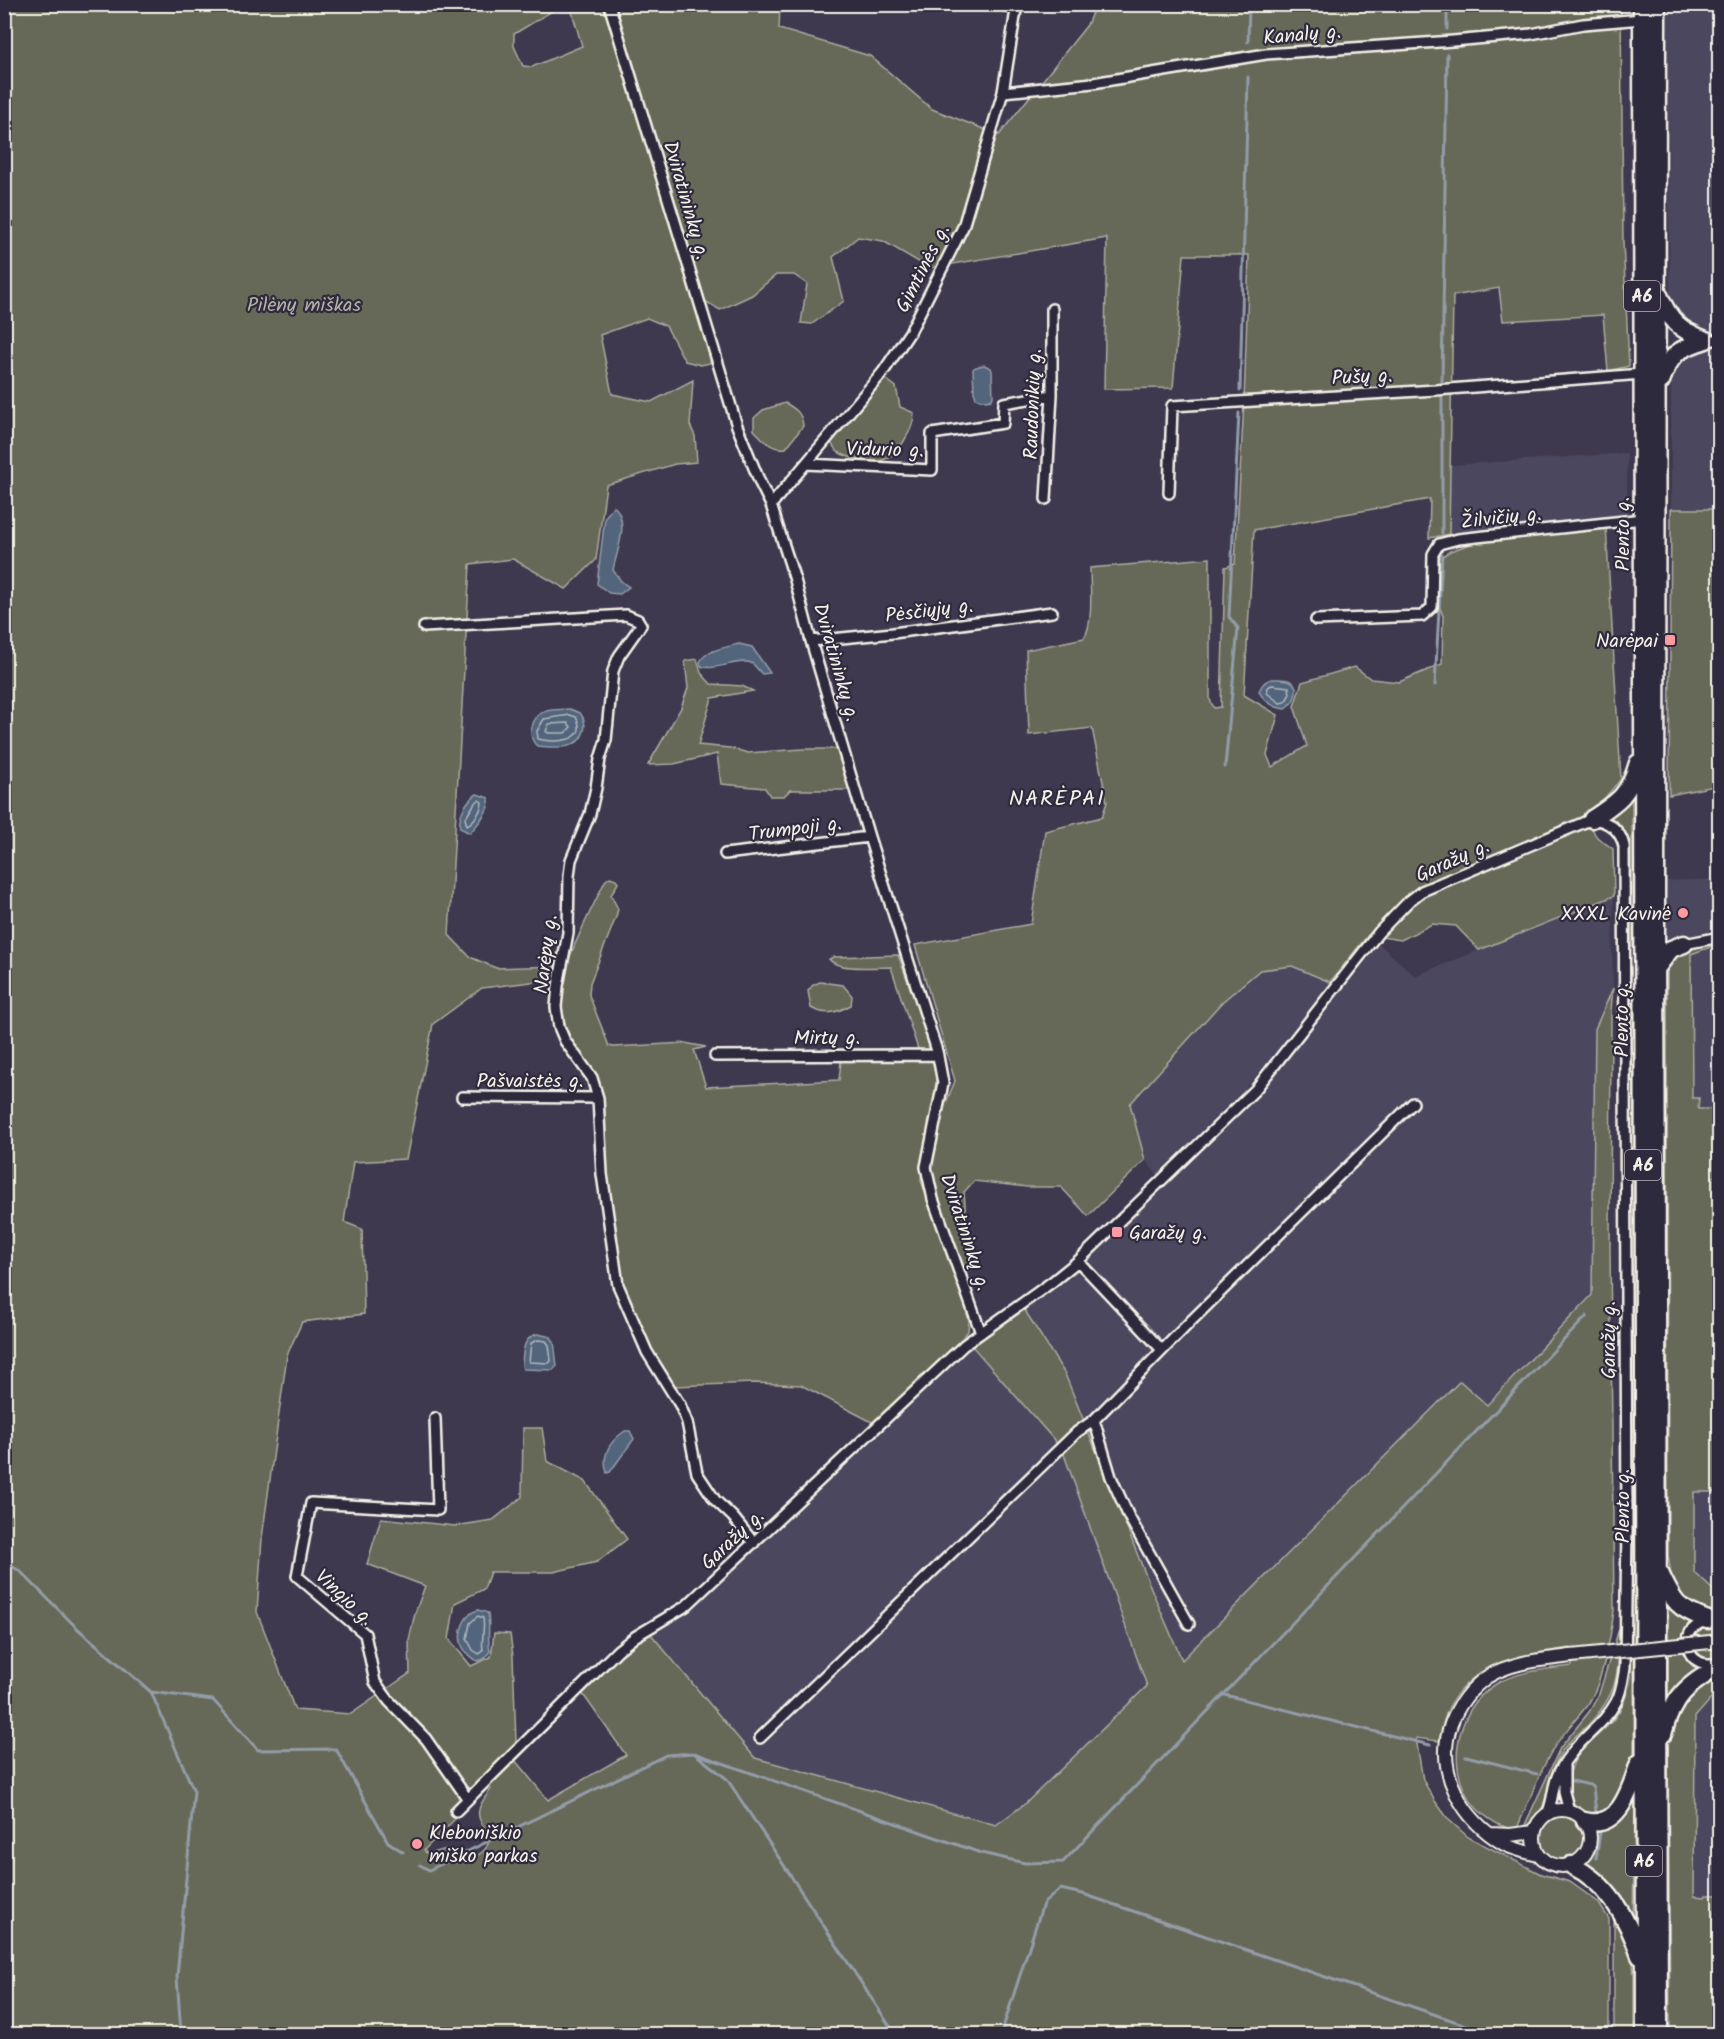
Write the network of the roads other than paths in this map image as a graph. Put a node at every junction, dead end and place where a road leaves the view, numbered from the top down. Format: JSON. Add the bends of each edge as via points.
{"nodes":[{"id":1,"x":609,"y":4,"type":"edge"},
{"id":2,"x":1000,"y":4,"type":"edge"},
{"id":3,"x":1657,"y":4,"type":"edge"},
{"id":4,"x":1017,"y":7,"type":"edge"},
{"id":5,"x":1642,"y":12,"type":"edge"},
{"id":6,"x":1003,"y":92,"type":"junction"},
{"id":7,"x":1657,"y":292,"type":"junction"},
{"id":8,"x":1052,"y":309,"type":"dead end"},
{"id":9,"x":1713,"y":340,"type":"edge"},
{"id":10,"x":1642,"y":374,"type":"junction"},
{"id":11,"x":1657,"y":390,"type":"junction"},
{"id":12,"x":1052,"y":395,"type":"junction"},
{"id":13,"x":806,"y":464,"type":"junction"},
{"id":14,"x":1169,"y":493,"type":"dead end"},
{"id":15,"x":1046,"y":499,"type":"dead end"},
{"id":16,"x":771,"y":505,"type":"junction"},
{"id":17,"x":1643,"y":519,"type":"junction"},
{"id":18,"x":1052,"y":612,"type":"dead end"},
{"id":19,"x":1316,"y":620,"type":"dead end"},
{"id":20,"x":424,"y":627,"type":"dead end"},
{"id":21,"x":811,"y":641,"type":"junction"},
{"id":22,"x":1643,"y":745,"type":"junction"},
{"id":23,"x":1593,"y":819,"type":"junction"},
{"id":24,"x":869,"y":837,"type":"junction"},
{"id":25,"x":725,"y":854,"type":"dead end"},
{"id":26,"x":1656,"y":921,"type":"junction"},
{"id":27,"x":1719,"y":937,"type":"edge"},
{"id":28,"x":1684,"y":944,"type":"junction"},
{"id":29,"x":1656,"y":969,"type":"junction"},
{"id":30,"x":938,"y":1055,"type":"junction"},
{"id":31,"x":715,"y":1056,"type":"dead end"},
{"id":32,"x":462,"y":1097,"type":"dead end"},
{"id":33,"x":598,"y":1098,"type":"junction"},
{"id":34,"x":1413,"y":1103,"type":"dead end"},
{"id":35,"x":1078,"y":1261,"type":"junction"},
{"id":36,"x":981,"y":1333,"type":"junction"},
{"id":37,"x":1162,"y":1350,"type":"junction"},
{"id":38,"x":435,"y":1418,"type":"dead end"},
{"id":39,"x":1094,"y":1420,"type":"junction"},
{"id":40,"x":754,"y":1543,"type":"junction"},
{"id":41,"x":1658,"y":1570,"type":"junction"},
{"id":42,"x":1714,"y":1619,"type":"edge"},
{"id":43,"x":1189,"y":1624,"type":"dead end"},
{"id":44,"x":1719,"y":1641,"type":"edge"},
{"id":45,"x":1719,"y":1665,"type":"edge"},
{"id":46,"x":760,"y":1738,"type":"dead end"},
{"id":47,"x":1651,"y":1753,"type":"junction"},
{"id":48,"x":1564,"y":1762,"type":"junction"},
{"id":49,"x":467,"y":1798,"type":"junction"},
{"id":50,"x":456,"y":1811,"type":"dead end"},
{"id":51,"x":1569,"y":1811,"type":"junction"},
{"id":52,"x":1547,"y":1814,"type":"junction"},
{"id":53,"x":1585,"y":1821,"type":"junction"},
{"id":54,"x":1534,"y":1832,"type":"junction"},
{"id":55,"x":1490,"y":1834,"type":"junction"},
{"id":56,"x":1539,"y":1855,"type":"junction"},
{"id":57,"x":1570,"y":1865,"type":"junction"},
{"id":58,"x":1645,"y":1971,"type":"junction"},
{"id":59,"x":1645,"y":2034,"type":"edge"},
{"id":60,"x":1659,"y":2034,"type":"edge"}],
"edges":[{"from":1,"to":16,"type":"street","name":"Dviratininkų g.","via":[[737,426]]},
{"from":2,"to":4,"type":"street"},
{"from":3,"to":7,"type":"highway","name":"Plento g.","number":"A6"},
{"from":4,"to":6,"type":"street","name":"Gimtinės g."},
{"from":5,"to":6,"type":"street","name":"Kanalų g.","via":[[1531,34],[1266,54],[1092,83]]},
{"from":5,"to":10,"type":"highway","name":"Plento g.","number":"A6"},
{"from":6,"to":13,"type":"street","name":"Gimtinės g.","via":[[963,227],[910,332],[883,372]]},
{"from":7,"to":9,"type":"highway","via":[[1674,323],[1693,335]]},
{"from":7,"to":11,"type":"highway","name":"Plento g.","number":"A6"},
{"from":8,"to":12,"type":"street","name":"Raudonikių g."},
{"from":9,"to":11,"type":"highway","via":[[1690,345],[1671,357]]},
{"from":10,"to":14,"type":"street","name":"Pušų g.","via":[[1172,406]]},
{"from":10,"to":17,"type":"highway","name":"Plento g.","number":"A6"},
{"from":11,"to":26,"type":"highway","name":"Plento g.","number":"A6"},
{"from":12,"to":13,"type":"street","name":"Vidurio g.","via":[[1004,403],[1003,423],[932,434],[932,470]]},
{"from":12,"to":15,"type":"street","name":"Raudonikių g."},
{"from":13,"to":16,"type":"street","name":"Gimtinės g."},
{"from":16,"to":21,"type":"street","name":"Dviratininkų g."},
{"from":17,"to":19,"type":"street","name":"Žilvičių g.","via":[[1439,544],[1433,554],[1432,607],[1422,616]]},
{"from":17,"to":22,"type":"highway","name":"Plento g.","number":"A6"},
{"from":18,"to":21,"type":"street","name":"Pėsčiųjų g."},
{"from":20,"to":33,"type":"street","name":"Narėpų g.","via":[[626,615],[640,625],[613,671],[596,788],[569,876],[568,933],[556,1007],[559,1027],[592,1078]]},
{"from":21,"to":24,"type":"street","name":"Dviratininkų g."},
{"from":22,"to":23,"type":"highway","via":[[1629,790]]},
{"from":22,"to":47,"type":"highway","name":"Plento g.","number":"A6"},
{"from":23,"to":35,"type":"street","name":"Garažų g.","via":[[1422,891],[1409,901],[1378,932],[1255,1090]]},
{"from":23,"to":48,"type":"street","name":"Garažų g.","via":[[1613,827],[1624,846],[1625,1666],[1616,1703]]},
{"from":24,"to":25,"type":"street","name":"Trumpoji g."},
{"from":24,"to":30,"type":"street","name":"Dviratininkų g."},
{"from":26,"to":28,"type":"highway","via":[[1671,938]]},
{"from":26,"to":29,"type":"highway","name":"Plento g.","number":"A6"},
{"from":27,"to":28,"type":"street"},
{"from":28,"to":29,"type":"highway","via":[[1671,949]]},
{"from":29,"to":41,"type":"highway","name":"Plento g.","number":"A6"},
{"from":30,"to":31,"type":"street","name":"Mirtų g."},
{"from":30,"to":36,"type":"street","name":"Dviratininkų g.","via":[[943,1083],[926,1167],[933,1199]]},
{"from":32,"to":33,"type":"street","name":"Pašvaistės g."},
{"from":33,"to":40,"type":"street","name":"Narėpų g.","via":[[602,1174],[618,1285],[647,1352],[680,1405],[697,1473],[715,1500]]},
{"from":34,"to":37,"type":"street"},
{"from":35,"to":36,"type":"street","name":"Garažų g."},
{"from":35,"to":37,"type":"street"},
{"from":36,"to":40,"type":"street","name":"Garažų g."},
{"from":37,"to":39,"type":"street"},
{"from":38,"to":49,"type":"street","name":"Vingio g.","via":[[438,1510],[310,1503],[297,1576],[364,1634],[375,1682],[426,1739]]},
{"from":39,"to":43,"type":"street","via":[[1111,1477],[1129,1517]]},
{"from":39,"to":46,"type":"street","via":[[1077,1432]]},
{"from":40,"to":49,"type":"street","name":"Garažų g.","via":[[686,1606],[618,1650]]},
{"from":41,"to":42,"type":"highway","via":[[1679,1607]]},
{"from":41,"to":47,"type":"highway","name":"Plento g.","number":"A6"},
{"from":42,"to":45,"type":"street","via":[[1690,1633],[1689,1652],[1701,1663]]},
{"from":44,"to":55,"type":"main road","bridge":true,"via":[[1533,1660],[1499,1671],[1474,1688],[1456,1713],[1446,1745],[1449,1778],[1462,1806]]},
{"from":45,"to":47,"type":"highway","via":[[1679,1695]]},
{"from":47,"to":53,"type":"highway","via":[[1613,1816],[1603,1821]]},
{"from":47,"to":58,"type":"highway","name":"Plento g.","number":"A6"},
{"from":47,"to":60,"type":"highway","name":"Plento g.","number":"A6"},
{"from":48,"to":51,"type":"street","via":[[1564,1792]]},
{"from":48,"to":52,"type":"street","name":"Garažų g."},
{"from":49,"to":50,"type":"street","name":"Garažų g."},
{"from":51,"to":52,"type":"main road"},
{"from":51,"to":53,"type":"main road"},
{"from":52,"to":54,"type":"main road"},
{"from":53,"to":57,"type":"main road","via":[[1589,1847],[1585,1855]]},
{"from":54,"to":55,"type":"main road"},
{"from":54,"to":56,"type":"main road"},
{"from":55,"to":56,"type":"main road","via":[[1517,1850]]},
{"from":56,"to":57,"type":"main road","via":[[1553,1865]]},
{"from":57,"to":58,"type":"highway","via":[[1592,1878],[1621,1909]]},
{"from":58,"to":59,"type":"highway","name":"Plento g.","number":"A6"}]}
